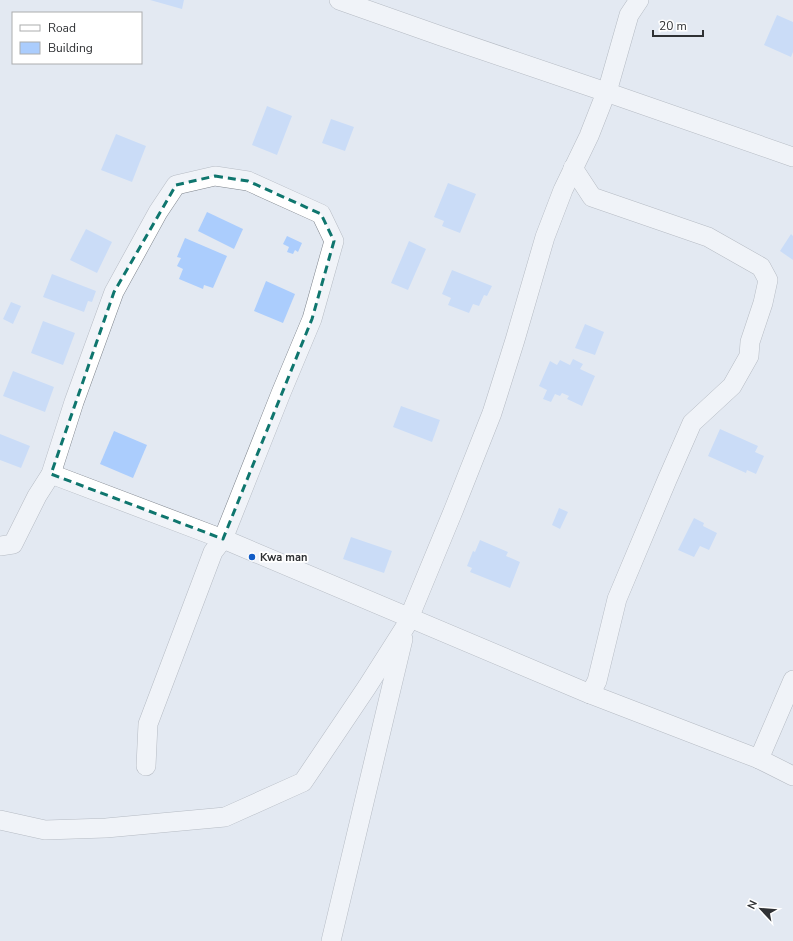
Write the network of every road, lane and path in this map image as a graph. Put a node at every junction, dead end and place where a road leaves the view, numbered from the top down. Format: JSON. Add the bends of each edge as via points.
{"nodes":[{"id":1,"x":339,"y":0,"type":"edge"},
{"id":2,"x":639,"y":0,"type":"edge"},
{"id":3,"x":606,"y":92,"type":"junction"},
{"id":4,"x":792,"y":152,"type":"edge"},
{"id":5,"x":573,"y":168,"type":"junction"},
{"id":6,"x":51,"y":474,"type":"junction"},
{"id":7,"x":223,"y":539,"type":"junction"},
{"id":8,"x":0,"y":546,"type":"edge"},
{"id":9,"x":408,"y":621,"type":"junction"},
{"id":10,"x":793,"y":680,"type":"edge"},
{"id":11,"x":590,"y":694,"type":"junction"},
{"id":12,"x":758,"y":760,"type":"junction"},
{"id":13,"x":146,"y":766,"type":"dead end"},
{"id":14,"x":793,"y":776,"type":"edge"},
{"id":15,"x":0,"y":820,"type":"edge"},
{"id":16,"x":331,"y":941,"type":"edge"}],
"edges":[{"from":1,"to":3,"type":"street"},
{"from":2,"to":3,"type":"street","via":[[629,15]]},
{"from":3,"to":4,"type":"street"},
{"from":3,"to":5,"type":"street"},
{"from":5,"to":9,"type":"street","via":[[545,237],[492,413]]},
{"from":5,"to":11,"type":"street","via":[[592,197],[708,236],[761,267],[768,280],[750,342],[749,356],[732,386],[692,423],[664,487],[617,599],[597,681]]},
{"from":6,"to":7,"type":"street"},
{"from":6,"to":7,"type":"street","via":[[114,292],[158,212],[176,185],[215,176],[248,181],[321,214],[334,241],[312,319]]},
{"from":6,"to":8,"type":"street","via":[[13,544]]},
{"from":7,"to":9,"type":"street"},
{"from":7,"to":13,"type":"street","via":[[213,552],[148,724]]},
{"from":9,"to":11,"type":"street"},
{"from":9,"to":15,"type":"street","via":[[303,782],[225,817],[106,828],[45,830]]},
{"from":9,"to":16,"type":"street"},
{"from":10,"to":12,"type":"street"},
{"from":11,"to":12,"type":"street"},
{"from":12,"to":14,"type":"street"}]}
